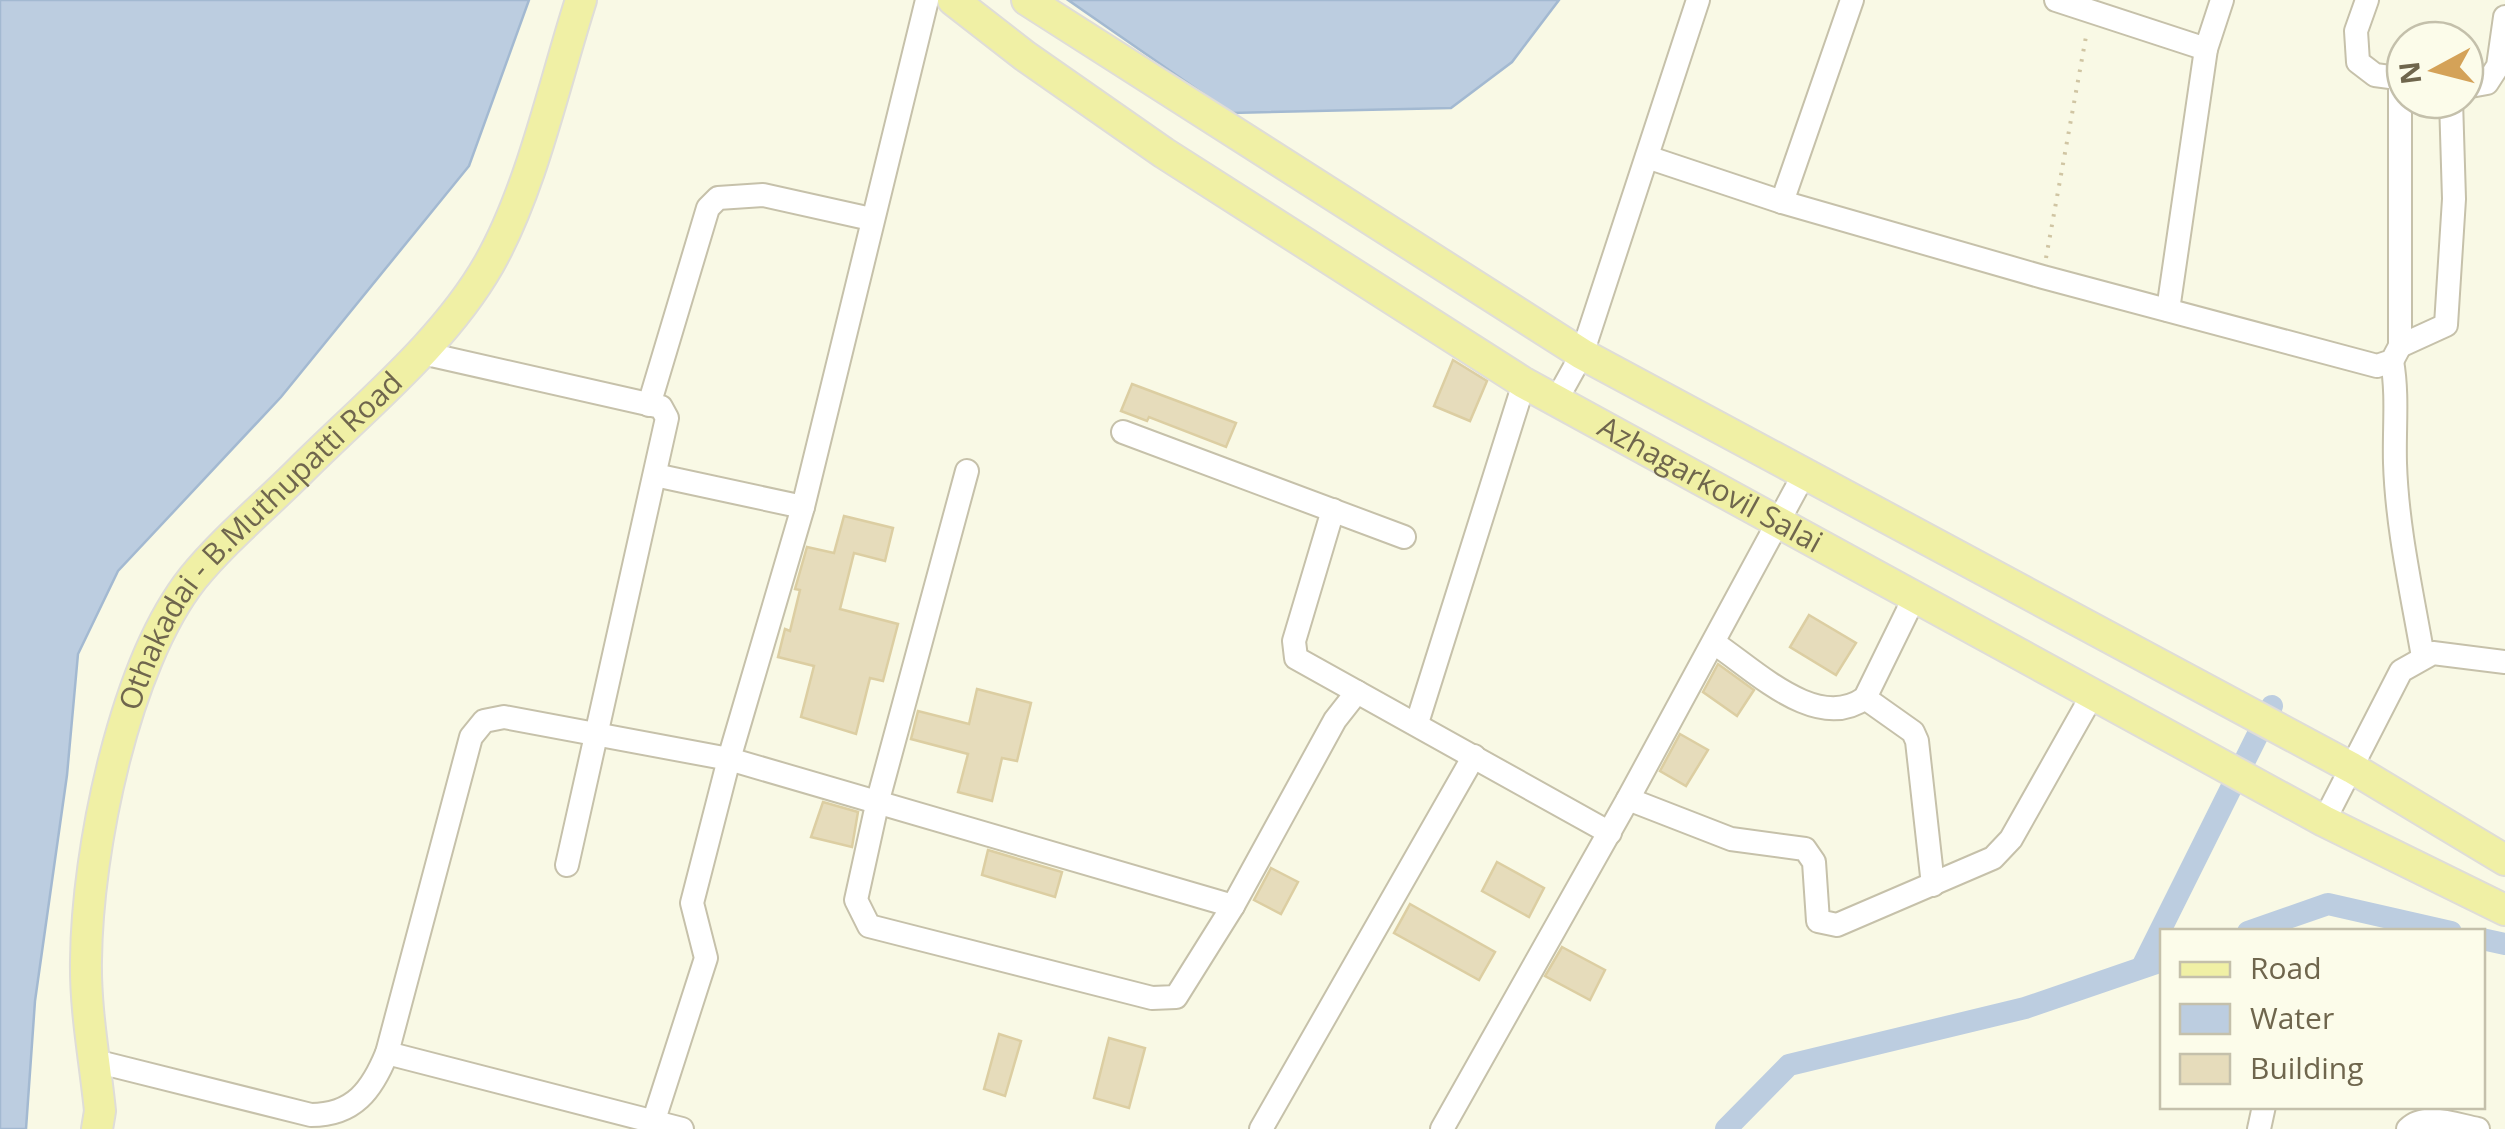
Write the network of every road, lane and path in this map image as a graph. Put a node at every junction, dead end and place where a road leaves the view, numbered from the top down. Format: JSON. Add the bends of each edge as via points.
{"nodes":[{"id":1,"x":581,"y":0,"type":"edge"},
{"id":2,"x":926,"y":0,"type":"edge"},
{"id":3,"x":954,"y":0,"type":"edge"},
{"id":4,"x":1027,"y":0,"type":"edge"},
{"id":5,"x":1698,"y":0,"type":"edge"},
{"id":6,"x":1852,"y":0,"type":"edge"},
{"id":7,"x":2056,"y":0,"type":"edge"},
{"id":8,"x":2222,"y":0,"type":"edge"},
{"id":9,"x":2367,"y":0,"type":"edge"},
{"id":10,"x":2093,"y":6,"type":"edge"},
{"id":11,"x":2505,"y":17,"type":"edge"},
{"id":12,"x":2206,"y":50,"type":"junction"},
{"id":13,"x":2385,"y":76,"type":"edge"},
{"id":14,"x":2485,"y":83,"type":"edge"},
{"id":15,"x":2401,"y":120,"type":"edge"},
{"id":16,"x":2452,"y":120,"type":"edge"},
{"id":17,"x":1647,"y":157,"type":"junction"},
{"id":18,"x":1782,"y":202,"type":"junction"},
{"id":19,"x":871,"y":220,"type":"junction"},
{"id":20,"x":2043,"y":277,"type":"junction"},
{"id":21,"x":2168,"y":310,"type":"junction"},
{"id":22,"x":418,"y":352,"type":"junction"},
{"id":23,"x":1582,"y":354,"type":"junction"},
{"id":24,"x":2396,"y":354,"type":"junction"},
{"id":25,"x":1524,"y":383,"type":"junction"},
{"id":26,"x":1557,"y":399,"type":"junction"},
{"id":27,"x":648,"y":404,"type":"junction"},
{"id":28,"x":1123,"y":432,"type":"dead end"},
{"id":29,"x":967,"y":472,"type":"dead end"},
{"id":30,"x":655,"y":475,"type":"junction"},
{"id":31,"x":1802,"y":476,"type":"junction"},
{"id":32,"x":803,"y":506,"type":"junction"},
{"id":33,"x":1334,"y":510,"type":"junction"},
{"id":34,"x":1780,"y":524,"type":"junction"},
{"id":35,"x":1404,"y":537,"type":"dead end"},
{"id":36,"x":1916,"y":594,"type":"junction"},
{"id":37,"x":1714,"y":644,"type":"junction"},
{"id":38,"x":2424,"y":657,"type":"junction"},
{"id":39,"x":2505,"y":662,"type":"edge"},
{"id":40,"x":1357,"y":692,"type":"junction"},
{"id":41,"x":2094,"y":692,"type":"junction"},
{"id":42,"x":1865,"y":698,"type":"junction"},
{"id":43,"x":1417,"y":723,"type":"junction"},
{"id":44,"x":598,"y":733,"type":"junction"},
{"id":45,"x":1474,"y":756,"type":"junction"},
{"id":46,"x":728,"y":759,"type":"junction"},
{"id":47,"x":2352,"y":768,"type":"junction"},
{"id":48,"x":1628,"y":799,"type":"junction"},
{"id":49,"x":878,"y":800,"type":"junction"},
{"id":50,"x":2324,"y":821,"type":"junction"},
{"id":51,"x":1610,"y":833,"type":"junction"},
{"id":52,"x":2505,"y":860,"type":"edge"},
{"id":53,"x":567,"y":865,"type":"dead end"},
{"id":54,"x":1933,"y":885,"type":"junction"},
{"id":55,"x":1233,"y":906,"type":"junction"},
{"id":56,"x":2505,"y":910,"type":"edge"},
{"id":57,"x":387,"y":1053,"type":"junction"},
{"id":58,"x":95,"y":1061,"type":"junction"},
{"id":59,"x":335,"y":1122,"type":"edge"},
{"id":60,"x":652,"y":1125,"type":"edge"},
{"id":61,"x":97,"y":1129,"type":"edge"},
{"id":62,"x":682,"y":1129,"type":"edge"},
{"id":63,"x":1261,"y":1129,"type":"edge"},
{"id":64,"x":1442,"y":1129,"type":"edge"},
{"id":65,"x":2408,"y":1129,"type":"edge"},
{"id":66,"x":2478,"y":1129,"type":"edge"}],
"edges":[{"from":1,"to":22,"type":"main road","name":"Othakadai - B.Muthupatti Road","via":[[489,264]]},
{"from":2,"to":19,"type":"street"},
{"from":3,"to":25,"type":"main road","name":"Azhagarkovil Salai","via":[[1164,153]]},
{"from":4,"to":23,"type":"main road","name":"Azhagarkovil Salai"},
{"from":5,"to":17,"type":"street"},
{"from":6,"to":18,"type":"street"},
{"from":7,"to":10,"type":"street"},
{"from":8,"to":12,"type":"street"},
{"from":9,"to":13,"type":"street","via":[[2356,31],[2358,62]]},
{"from":10,"to":12,"type":"street"},
{"from":10,"to":20,"type":"path"},
{"from":11,"to":14,"type":"street","via":[[2498,66]]},
{"from":12,"to":21,"type":"street"},
{"from":15,"to":24,"type":"street"},
{"from":16,"to":24,"type":"street","via":[[2446,325]]},
{"from":17,"to":18,"type":"street"},
{"from":17,"to":23,"type":"street"},
{"from":18,"to":20,"type":"street"},
{"from":19,"to":27,"type":"street","via":[[762,195],[718,198],[708,208]]},
{"from":19,"to":32,"type":"street"},
{"from":20,"to":21,"type":"street"},
{"from":21,"to":24,"type":"street","via":[[2362,364]]},
{"from":22,"to":27,"type":"street"},
{"from":22,"to":58,"type":"main road","name":"Othakadai - B.Muthupatti Road","via":[[194,578],[163,624],[127,716],[99,837],[86,964]]},
{"from":23,"to":26,"type":"street"},
{"from":23,"to":31,"type":"main road","name":"Azhagarkovil Salai"},
{"from":24,"to":38,"type":"street","via":[[2400,525]]},
{"from":25,"to":26,"type":"main road","name":"Azhagarkovil Salai"},
{"from":25,"to":43,"type":"street"},
{"from":26,"to":34,"type":"main road","name":"Azhagarkovil Salai"},
{"from":27,"to":30,"type":"street","via":[[667,418]]},
{"from":28,"to":33,"type":"street"},
{"from":29,"to":49,"type":"street"},
{"from":30,"to":32,"type":"street"},
{"from":30,"to":44,"type":"street"},
{"from":31,"to":34,"type":"street"},
{"from":31,"to":47,"type":"main road","name":"Azhagarkovil Salai"},
{"from":32,"to":46,"type":"street"},
{"from":33,"to":35,"type":"street"},
{"from":33,"to":40,"type":"street","via":[[1294,651],[1301,664]]},
{"from":34,"to":36,"type":"main road","name":"Azhagarkovil Salai"},
{"from":34,"to":37,"type":"street"},
{"from":36,"to":41,"type":"main road","name":"Azhagarkovil Salai"},
{"from":36,"to":42,"type":"street"},
{"from":37,"to":42,"type":"street","via":[[1813,708],[1851,709]]},
{"from":37,"to":48,"type":"street"},
{"from":38,"to":39,"type":"street"},
{"from":38,"to":47,"type":"street","via":[[2400,671]]},
{"from":40,"to":43,"type":"street"},
{"from":40,"to":55,"type":"street"},
{"from":41,"to":50,"type":"main road","name":"Azhagarkovil Salai"},
{"from":41,"to":54,"type":"street","via":[[2012,839],[1993,858]]},
{"from":42,"to":54,"type":"street","via":[[1917,741]]},
{"from":43,"to":45,"type":"street"},
{"from":44,"to":46,"type":"street"},
{"from":44,"to":53,"type":"street"},
{"from":44,"to":57,"type":"street","via":[[504,716],[484,721],[471,737]]},
{"from":45,"to":51,"type":"street"},
{"from":45,"to":63,"type":"street"},
{"from":46,"to":49,"type":"street"},
{"from":46,"to":60,"type":"street","via":[[692,903],[706,958]]},
{"from":47,"to":50,"type":"street"},
{"from":47,"to":52,"type":"main road","name":"Azhagarkovil Salai"},
{"from":48,"to":51,"type":"street"},
{"from":48,"to":54,"type":"street","via":[[1730,839],[1805,848],[1814,862],[1814,905],[1822,926],[1837,926]]},
{"from":49,"to":55,"type":"street"},
{"from":49,"to":55,"type":"street","via":[[856,900],[868,926],[886,934],[1164,999],[1184,992]]},
{"from":50,"to":56,"type":"main road","name":"Azhagarkovil Salai"},
{"from":51,"to":64,"type":"street"},
{"from":57,"to":59,"type":"street","via":[[375,1082]]},
{"from":57,"to":60,"type":"street"},
{"from":58,"to":59,"type":"street"},
{"from":58,"to":61,"type":"main road","name":"Othakadai - B.Muthupatti Road"},
{"from":60,"to":62,"type":"street"},
{"from":65,"to":66,"type":"street","via":[[2428,1120]]}]}
